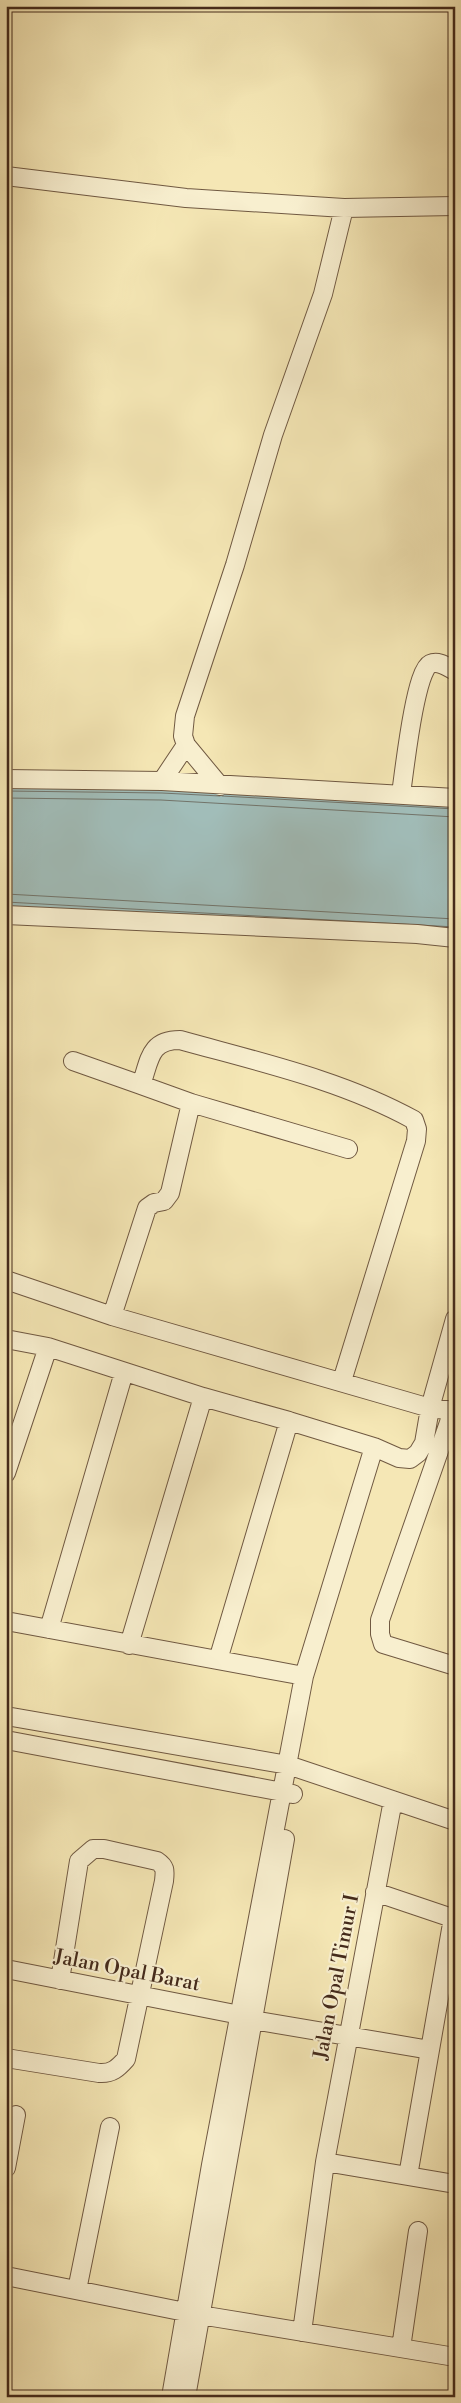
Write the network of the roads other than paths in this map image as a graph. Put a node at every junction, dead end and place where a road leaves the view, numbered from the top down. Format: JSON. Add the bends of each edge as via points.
{"nodes":[{"id":1,"x":6,"y":176,"type":"edge"},
{"id":2,"x":455,"y":206,"type":"edge"},
{"id":3,"x":344,"y":208,"type":"junction"},
{"id":4,"x":455,"y":671,"type":"edge"},
{"id":5,"x":186,"y":745,"type":"junction"},
{"id":6,"x":6,"y":779,"type":"edge"},
{"id":7,"x":162,"y":781,"type":"junction"},
{"id":8,"x":220,"y":786,"type":"junction"},
{"id":9,"x":401,"y":794,"type":"junction"},
{"id":10,"x":455,"y":798,"type":"edge"},
{"id":11,"x":6,"y":915,"type":"edge"},
{"id":12,"x":455,"y":938,"type":"edge"},
{"id":13,"x":73,"y":1062,"type":"dead end"},
{"id":14,"x":141,"y":1084,"type":"junction"},
{"id":15,"x":191,"y":1103,"type":"junction"},
{"id":16,"x":348,"y":1149,"type":"dead end"},
{"id":17,"x":6,"y":1280,"type":"edge"},
{"id":18,"x":112,"y":1316,"type":"junction"},
{"id":19,"x":455,"y":1319,"type":"edge"},
{"id":20,"x":11,"y":1340,"type":"dead end"},
{"id":21,"x":48,"y":1347,"type":"junction"},
{"id":22,"x":124,"y":1372,"type":"junction"},
{"id":23,"x":342,"y":1381,"type":"junction"},
{"id":24,"x":203,"y":1397,"type":"junction"},
{"id":25,"x":430,"y":1408,"type":"junction"},
{"id":26,"x":454,"y":1411,"type":"edge"},
{"id":27,"x":289,"y":1421,"type":"junction"},
{"id":28,"x":374,"y":1447,"type":"junction"},
{"id":29,"x":447,"y":1453,"type":"edge"},
{"id":30,"x":6,"y":1473,"type":"edge"},
{"id":31,"x":6,"y":1622,"type":"edge"},
{"id":32,"x":49,"y":1628,"type":"junction"},
{"id":33,"x":129,"y":1645,"type":"junction"},
{"id":34,"x":218,"y":1660,"type":"junction"},
{"id":35,"x":455,"y":1666,"type":"edge"},
{"id":36,"x":304,"y":1676,"type":"junction"},
{"id":37,"x":6,"y":1716,"type":"edge"},
{"id":38,"x":6,"y":1740,"type":"edge"},
{"id":39,"x":293,"y":1767,"type":"junction"},
{"id":40,"x":287,"y":1792,"type":"junction"},
{"id":41,"x":393,"y":1800,"type":"junction"},
{"id":42,"x":455,"y":1821,"type":"edge"},
{"id":43,"x":375,"y":1892,"type":"junction"},
{"id":44,"x":454,"y":1918,"type":"edge"},
{"id":45,"x":6,"y":1969,"type":"edge"},
{"id":46,"x":60,"y":1980,"type":"junction"},
{"id":47,"x":139,"y":1995,"type":"junction"},
{"id":48,"x":246,"y":2017,"type":"junction"},
{"id":49,"x":348,"y":2036,"type":"junction"},
{"id":50,"x":430,"y":2050,"type":"junction"},
{"id":51,"x":6,"y":2058,"type":"edge"},
{"id":52,"x":16,"y":2115,"type":"dead end"},
{"id":53,"x":110,"y":2127,"type":"dead end"},
{"id":54,"x":325,"y":2162,"type":"junction"},
{"id":55,"x":6,"y":2168,"type":"edge"},
{"id":56,"x":408,"y":2176,"type":"junction"},
{"id":57,"x":455,"y":2184,"type":"edge"},
{"id":58,"x":418,"y":2231,"type":"dead end"},
{"id":59,"x":6,"y":2276,"type":"edge"},
{"id":60,"x":77,"y":2290,"type":"junction"},
{"id":61,"x":192,"y":2313,"type":"junction"},
{"id":62,"x":302,"y":2332,"type":"junction"},
{"id":63,"x":401,"y":2348,"type":"junction"},
{"id":64,"x":455,"y":2357,"type":"edge"},
{"id":65,"x":171,"y":2397,"type":"edge"},
{"id":66,"x":186,"y":2397,"type":"edge"}],
"edges":[{"from":1,"to":3,"type":"street","via":[[186,198]]},
{"from":2,"to":3,"type":"street"},
{"from":3,"to":5,"type":"street","via":[[323,294],[273,435],[235,565],[190,698],[183,736]]},
{"from":4,"to":9,"type":"street","via":[[440,663],[430,664],[424,670],[412,716]]},
{"from":5,"to":7,"type":"street"},
{"from":5,"to":8,"type":"street"},
{"from":6,"to":7,"type":"street"},
{"from":7,"to":8,"type":"street"},
{"from":8,"to":9,"type":"street"},
{"from":9,"to":10,"type":"street"},
{"from":11,"to":12,"type":"street"},
{"from":13,"to":14,"type":"street"},
{"from":14,"to":15,"type":"street"},
{"from":14,"to":23,"type":"street","via":[[154,1049],[162,1042],[180,1040],[324,1081],[396,1109],[414,1120],[416,1141]]},
{"from":15,"to":16,"type":"street"},
{"from":15,"to":18,"type":"street","via":[[170,1193],[164,1201],[147,1208]]},
{"from":17,"to":18,"type":"street"},
{"from":18,"to":23,"type":"street"},
{"from":19,"to":25,"type":"street"},
{"from":20,"to":21,"type":"street"},
{"from":21,"to":22,"type":"street"},
{"from":21,"to":30,"type":"street"},
{"from":22,"to":24,"type":"street"},
{"from":22,"to":32,"type":"street"},
{"from":23,"to":25,"type":"street"},
{"from":24,"to":27,"type":"street"},
{"from":24,"to":33,"type":"street"},
{"from":25,"to":26,"type":"street"},
{"from":25,"to":28,"type":"street","via":[[424,1443],[410,1459],[399,1458]]},
{"from":26,"to":29,"type":"street"},
{"from":27,"to":28,"type":"street"},
{"from":27,"to":34,"type":"street"},
{"from":28,"to":36,"type":"street"},
{"from":29,"to":35,"type":"street","via":[[380,1620],[380,1634],[383,1644]]},
{"from":31,"to":32,"type":"street"},
{"from":32,"to":33,"type":"street"},
{"from":33,"to":34,"type":"street"},
{"from":34,"to":36,"type":"street"},
{"from":36,"to":39,"type":"street"},
{"from":37,"to":39,"type":"street"},
{"from":38,"to":40,"type":"street"},
{"from":39,"to":40,"type":"street"},
{"from":39,"to":41,"type":"street"},
{"from":40,"to":48,"type":"street"},
{"from":41,"to":42,"type":"street"},
{"from":41,"to":43,"type":"street","name":"Jalan Opal Timur I"},
{"from":43,"to":44,"type":"street"},
{"from":43,"to":49,"type":"street","name":"Jalan Opal Timur I"},
{"from":44,"to":50,"type":"street"},
{"from":45,"to":46,"type":"street","name":"Jalan Opal Barat"},
{"from":46,"to":47,"type":"street","name":"Jalan Opal Barat"},
{"from":46,"to":47,"type":"street","via":[[80,1860],[93,1849],[104,1849],[164,1865],[164,1881]]},
{"from":47,"to":48,"type":"street","name":"Jalan Opal Barat"},
{"from":47,"to":51,"type":"street","via":[[126,2058],[118,2068],[108,2073]]},
{"from":48,"to":49,"type":"street","name":"Jalan Opal Barat"},
{"from":48,"to":61,"type":"street"},
{"from":49,"to":50,"type":"street","name":"Jalan Opal Barat"},
{"from":49,"to":54,"type":"street","name":"Jalan Opal Timur I"},
{"from":50,"to":56,"type":"street"},
{"from":52,"to":55,"type":"street"},
{"from":53,"to":60,"type":"street"},
{"from":54,"to":56,"type":"street"},
{"from":54,"to":62,"type":"street","name":"Jalan Opal Timur I"},
{"from":56,"to":57,"type":"street"},
{"from":58,"to":63,"type":"street"},
{"from":59,"to":60,"type":"street"},
{"from":60,"to":61,"type":"street"},
{"from":61,"to":62,"type":"street"},
{"from":61,"to":65,"type":"street"},
{"from":61,"to":66,"type":"street"},
{"from":62,"to":63,"type":"street"},
{"from":63,"to":64,"type":"street"}]}
